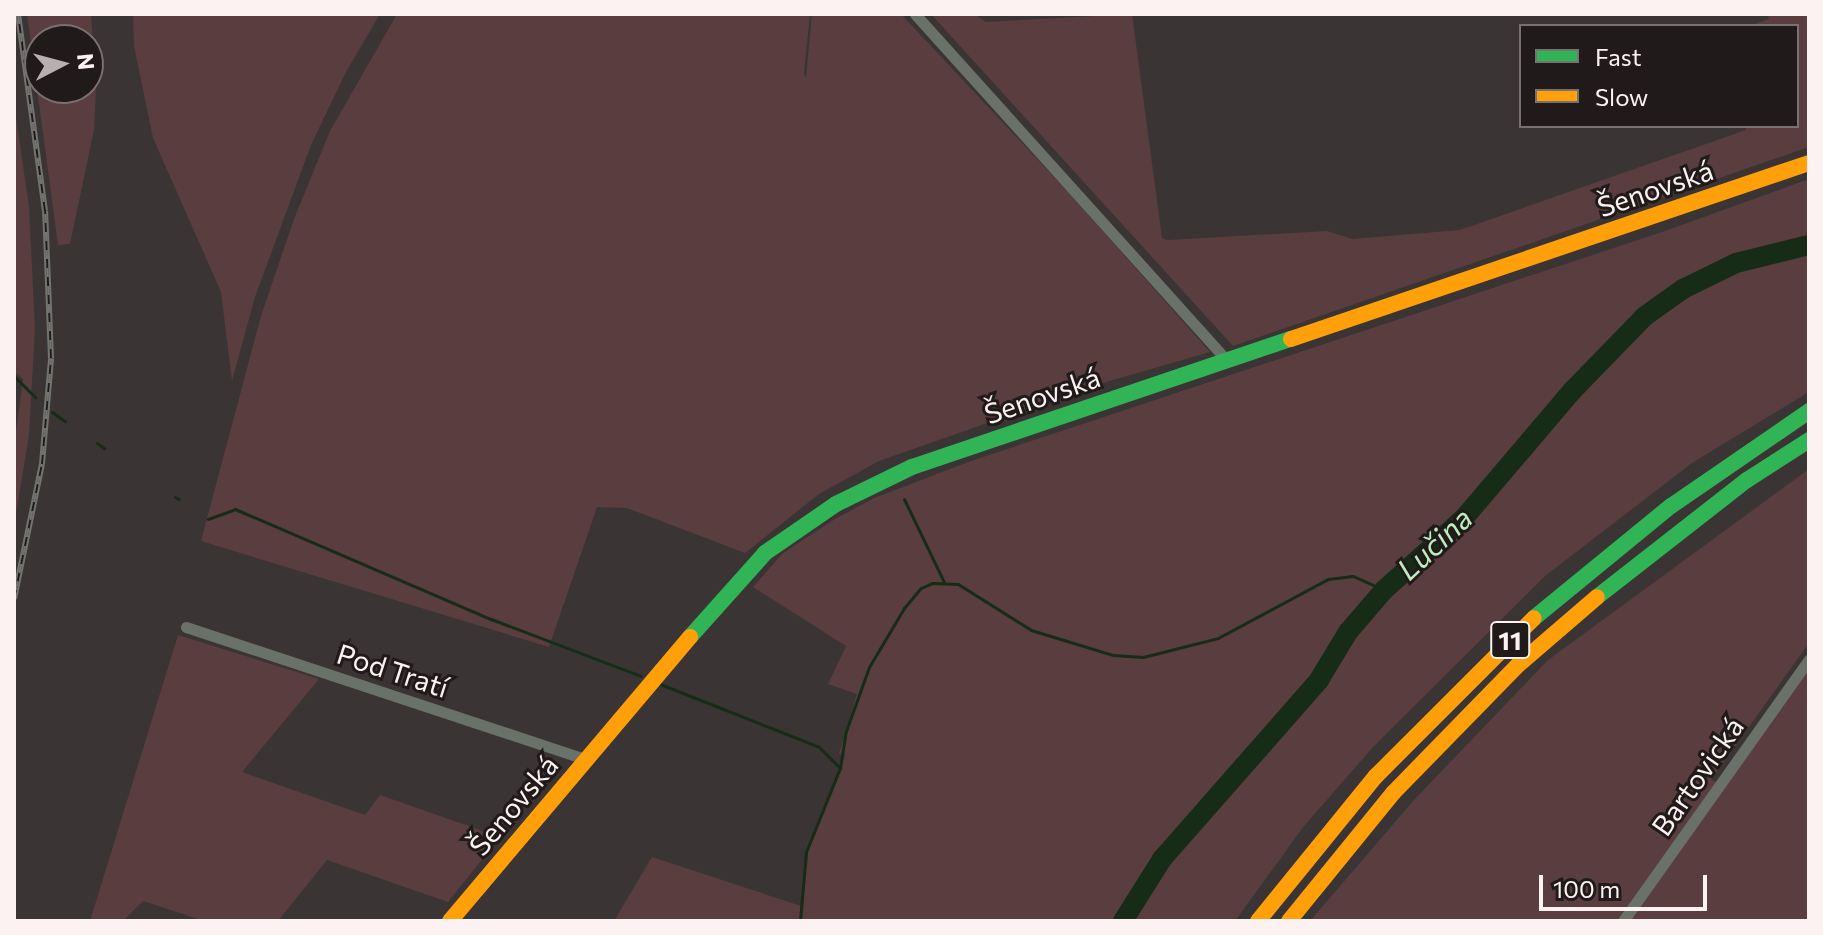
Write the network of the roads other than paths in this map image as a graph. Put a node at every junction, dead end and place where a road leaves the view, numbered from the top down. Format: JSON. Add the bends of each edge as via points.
{"nodes":[{"id":1,"x":915,"y":14,"type":"edge"},
{"id":2,"x":1809,"y":163,"type":"edge"},
{"id":3,"x":1227,"y":360,"type":"junction"},
{"id":4,"x":1809,"y":411,"type":"edge"},
{"id":5,"x":1809,"y":440,"type":"edge"},
{"id":6,"x":186,"y":627,"type":"dead end"},
{"id":7,"x":1809,"y":659,"type":"edge"},
{"id":8,"x":585,"y":759,"type":"junction"},
{"id":9,"x":450,"y":921,"type":"edge"},
{"id":10,"x":1258,"y":921,"type":"edge"},
{"id":11,"x":1289,"y":921,"type":"edge"},
{"id":12,"x":1623,"y":921,"type":"edge"}],
"edges":[{"from":1,"to":3,"type":"street"},
{"from":2,"to":3,"type":"main road","name":"Šenovská"},
{"from":3,"to":8,"type":"main road","name":"Šenovská","via":[[912,467],[824,511],[765,553]]},
{"from":4,"to":10,"type":"main road","number":"11","via":[[1671,506],[1503,646],[1376,776]]},
{"from":5,"to":11,"type":"main road","number":"11","via":[[1639,561],[1518,665],[1394,792]]},
{"from":6,"to":8,"type":"street","name":"Pod Tratí"},
{"from":7,"to":12,"type":"street","name":"Bartovická"},
{"from":8,"to":9,"type":"main road","name":"Šenovská"}]}
